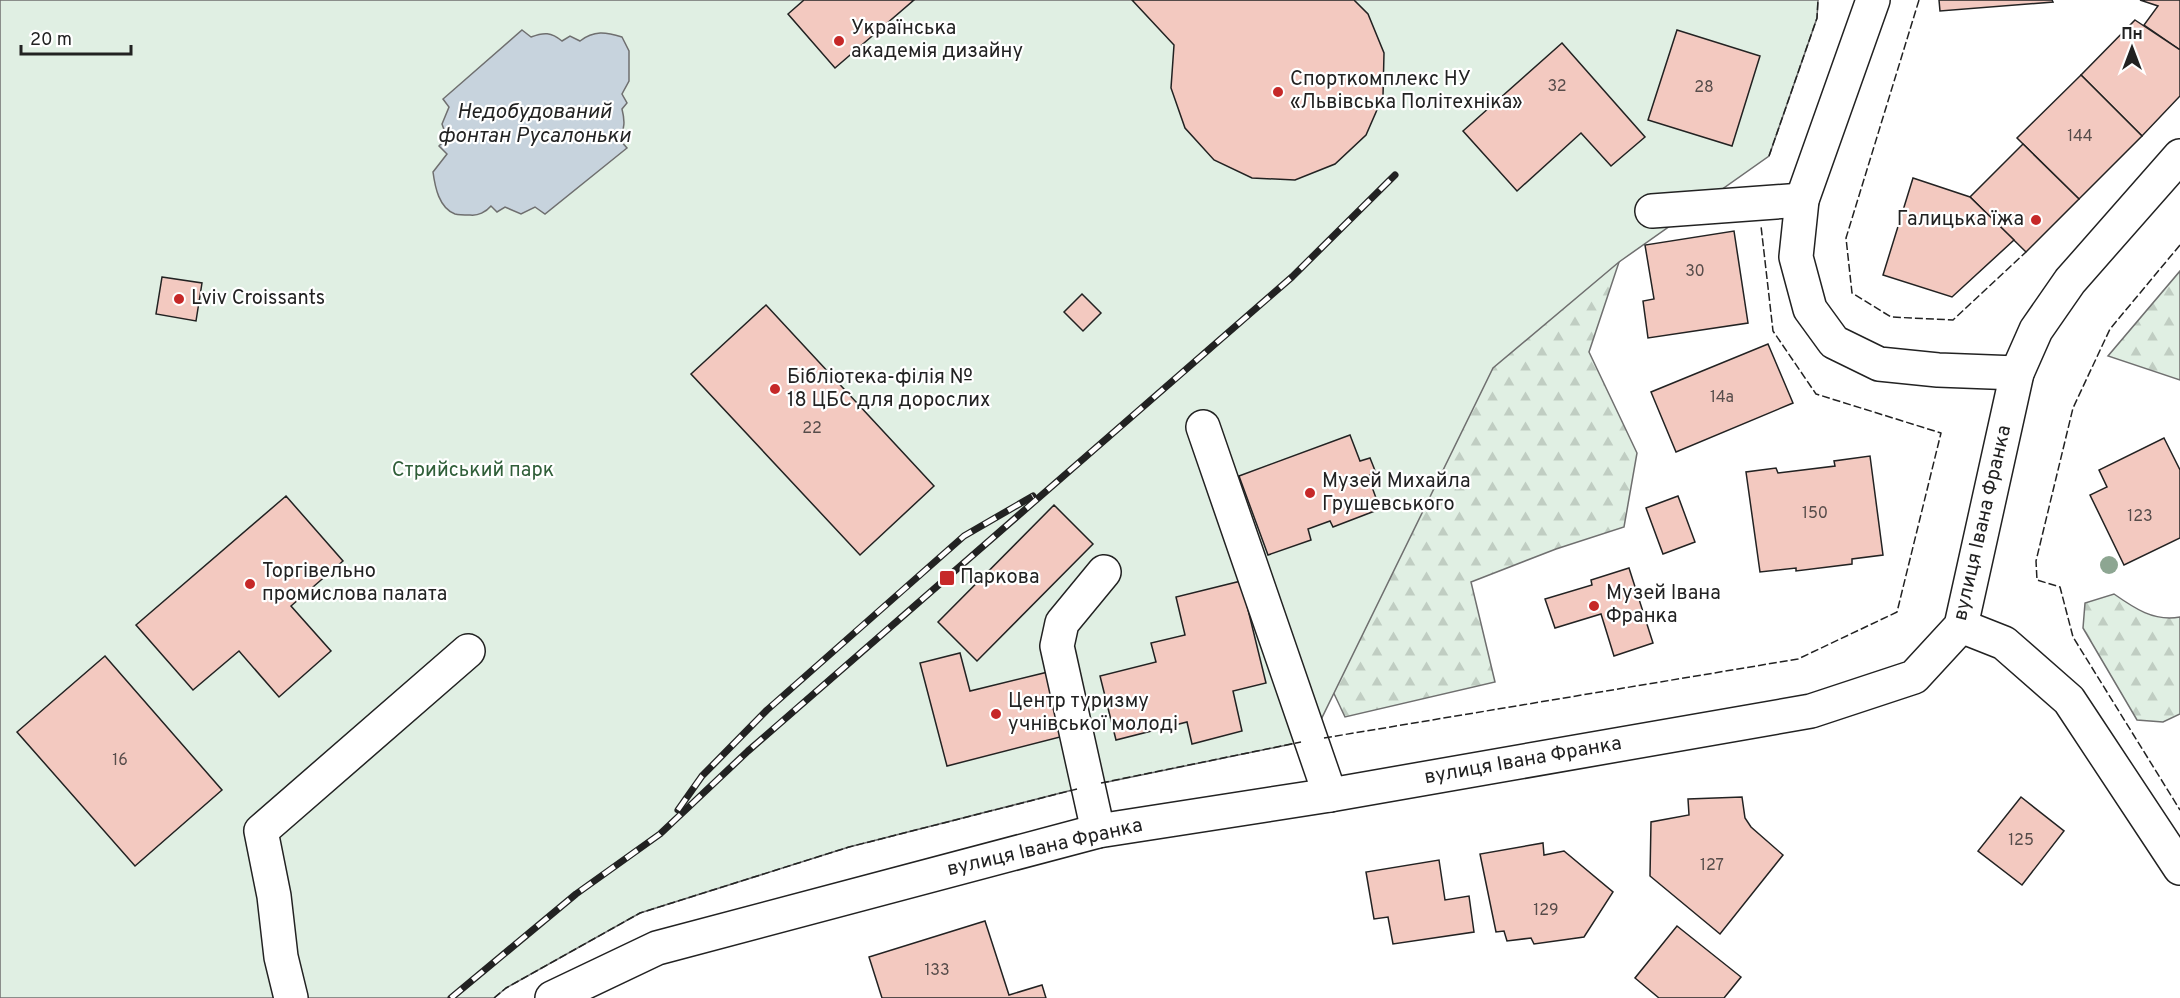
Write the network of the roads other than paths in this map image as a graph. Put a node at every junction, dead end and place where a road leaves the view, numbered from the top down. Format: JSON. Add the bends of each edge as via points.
{"nodes":[{"id":1,"x":1873,"y":0,"type":"edge"},
{"id":2,"x":2180,"y":156,"type":"edge"},
{"id":3,"x":1802,"y":200,"type":"junction"},
{"id":4,"x":1652,"y":211,"type":"dead end"},
{"id":5,"x":2017,"y":373,"type":"junction"},
{"id":6,"x":1203,"y":427,"type":"dead end"},
{"id":7,"x":1104,"y":572,"type":"dead end"},
{"id":8,"x":1961,"y":626,"type":"junction"},
{"id":9,"x":468,"y":651,"type":"dead end"},
{"id":10,"x":1330,"y":795,"type":"junction"},
{"id":11,"x":1098,"y":831,"type":"junction"},
{"id":12,"x":2180,"y":868,"type":"edge"},
{"id":13,"x":291,"y":998,"type":"edge"},
{"id":14,"x":552,"y":998,"type":"edge"}],
"edges":[{"from":1,"to":3,"type":"main road"},
{"from":2,"to":5,"type":"main road","name":"вулиця Івана Франка","via":[[2070,281],[2036,330]]},
{"from":3,"to":4,"type":"main road"},
{"from":3,"to":5,"type":"main road","via":[[1796,257],[1810,309],[1834,342],[1879,364]]},
{"from":5,"to":8,"type":"main road","name":"вулиця Івана Франка"},
{"from":6,"to":10,"type":"main road"},
{"from":7,"to":11,"type":"main road","via":[[1062,623],[1057,646]]},
{"from":8,"to":10,"type":"main road","name":"вулиця Івана Франка","via":[[1914,677],[1811,711]]},
{"from":8,"to":12,"type":"main road","via":[[2004,643],[2069,700]]},
{"from":9,"to":13,"type":"main road","via":[[261,831]]},
{"from":10,"to":11,"type":"main road","name":"вулиця Івана Франка"},
{"from":11,"to":14,"type":"main road","name":"вулиця Івана Франка","via":[[657,948]]}]}
